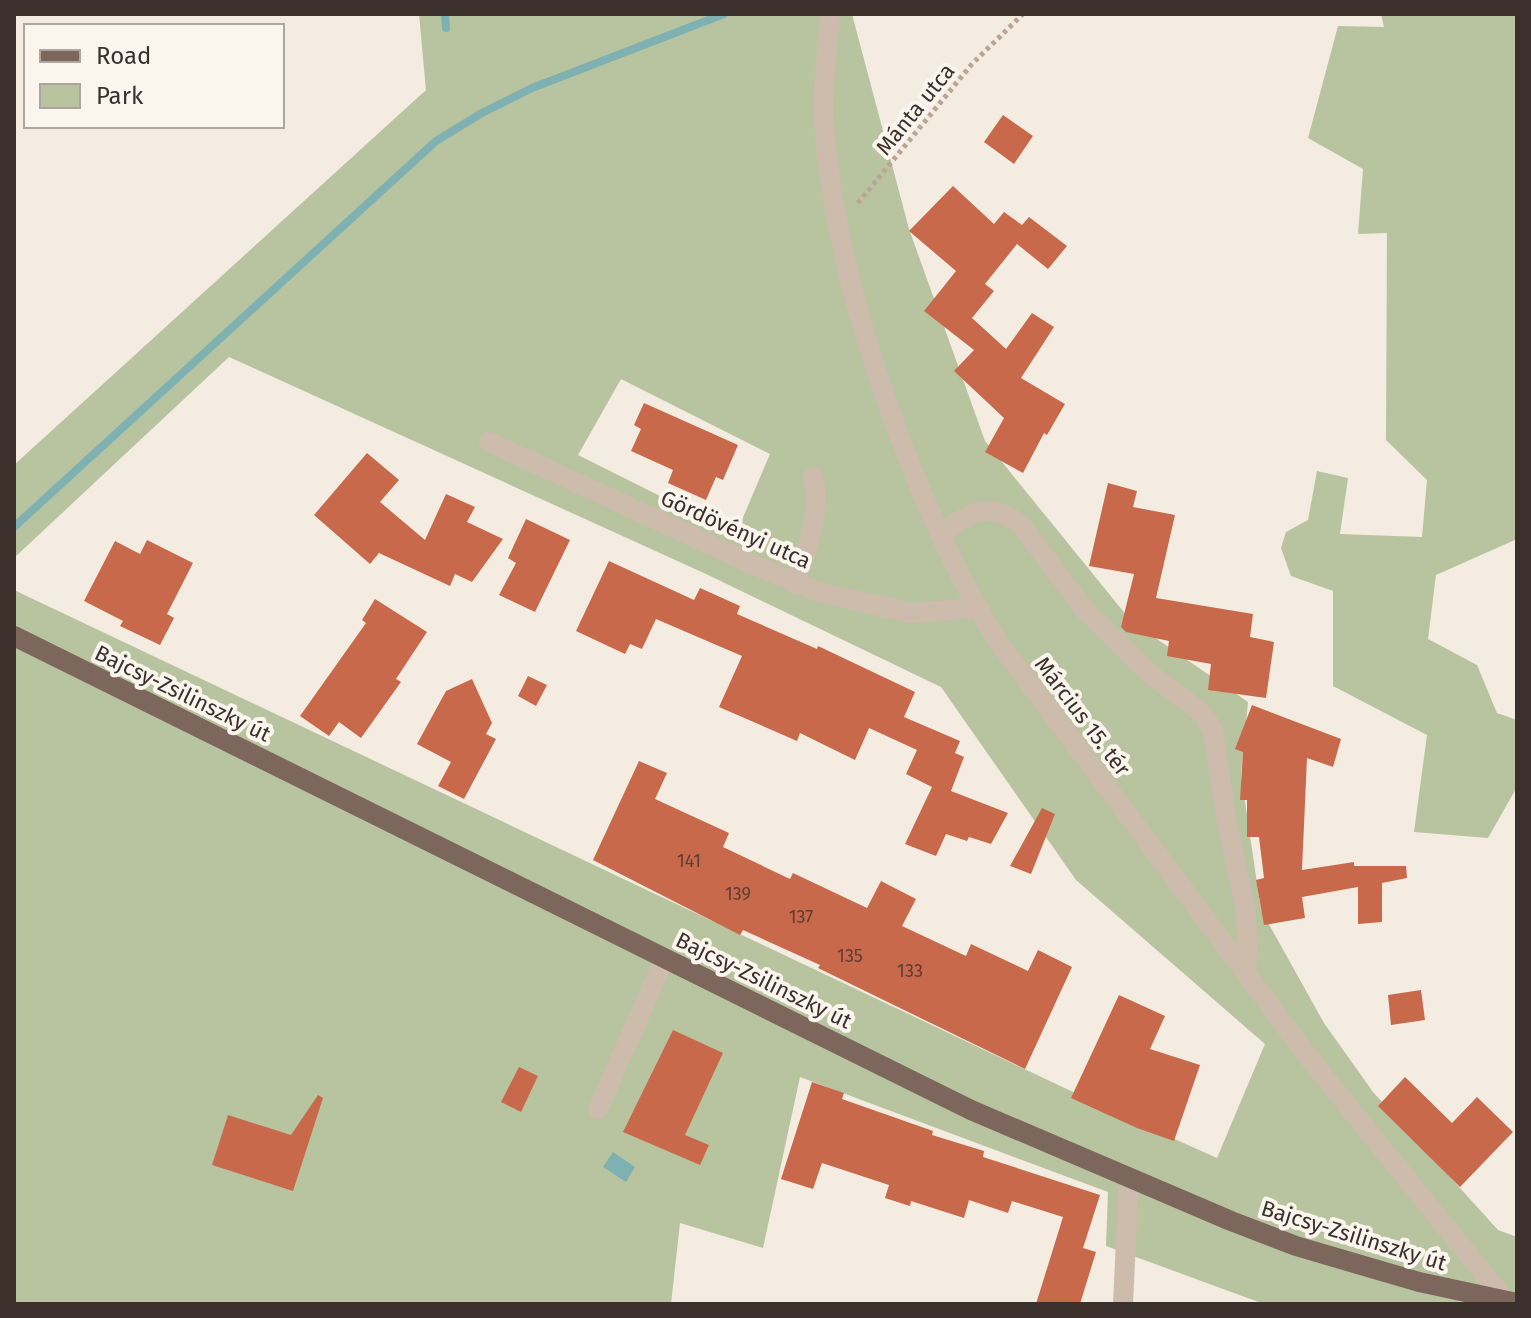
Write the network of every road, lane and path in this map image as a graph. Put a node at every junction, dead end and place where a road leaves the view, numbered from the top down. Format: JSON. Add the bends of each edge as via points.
{"nodes":[{"id":1,"x":830,"y":14,"type":"edge"},
{"id":2,"x":1023,"y":14,"type":"edge"},
{"id":3,"x":837,"y":228,"type":"junction"},
{"id":4,"x":489,"y":442,"type":"dead end"},
{"id":5,"x":813,"y":477,"type":"dead end"},
{"id":6,"x":941,"y":535,"type":"junction"},
{"id":7,"x":795,"y":584,"type":"junction"},
{"id":8,"x":976,"y":608,"type":"junction"},
{"id":9,"x":14,"y":636,"type":"edge"},
{"id":10,"x":665,"y":958,"type":"junction"},
{"id":11,"x":1246,"y":972,"type":"junction"},
{"id":12,"x":598,"y":1109,"type":"dead end"},
{"id":13,"x":1129,"y":1178,"type":"junction"},
{"id":14,"x":1509,"y":1303,"type":"edge"},
{"id":15,"x":1123,"y":1304,"type":"edge"}],
"edges":[{"from":1,"to":3,"type":"street","name":"Március 15. tér","via":[[825,134]]},
{"from":2,"to":3,"type":"path","name":"Mánta utca","via":[[972,64]]},
{"from":3,"to":6,"type":"street","name":"Március 15. tér","via":[[884,397]]},
{"from":4,"to":7,"type":"street","name":"Gördövényi utca"},
{"from":5,"to":7,"type":"street","via":[[816,511]]},
{"from":6,"to":8,"type":"street","name":"Március 15. tér"},
{"from":6,"to":11,"type":"street","via":[[974,513],[989,510],[1011,516],[1084,609],[1150,674],[1202,713],[1213,730],[1245,906]]},
{"from":7,"to":8,"type":"street","name":"Gördövényi utca","via":[[911,613]]},
{"from":8,"to":11,"type":"street","name":"Március 15. tér"},
{"from":9,"to":10,"type":"main road","name":"Bajcsy-Zsilinszky út"},
{"from":10,"to":12,"type":"street"},
{"from":10,"to":13,"type":"main road","name":"Bajcsy-Zsilinszky út","via":[[971,1110]]},
{"from":11,"to":14,"type":"street","name":"Március 15. tér","via":[[1313,1063]]},
{"from":13,"to":14,"type":"main road","name":"Bajcsy-Zsilinszky út","via":[[1296,1246]]},
{"from":13,"to":15,"type":"street"}]}
